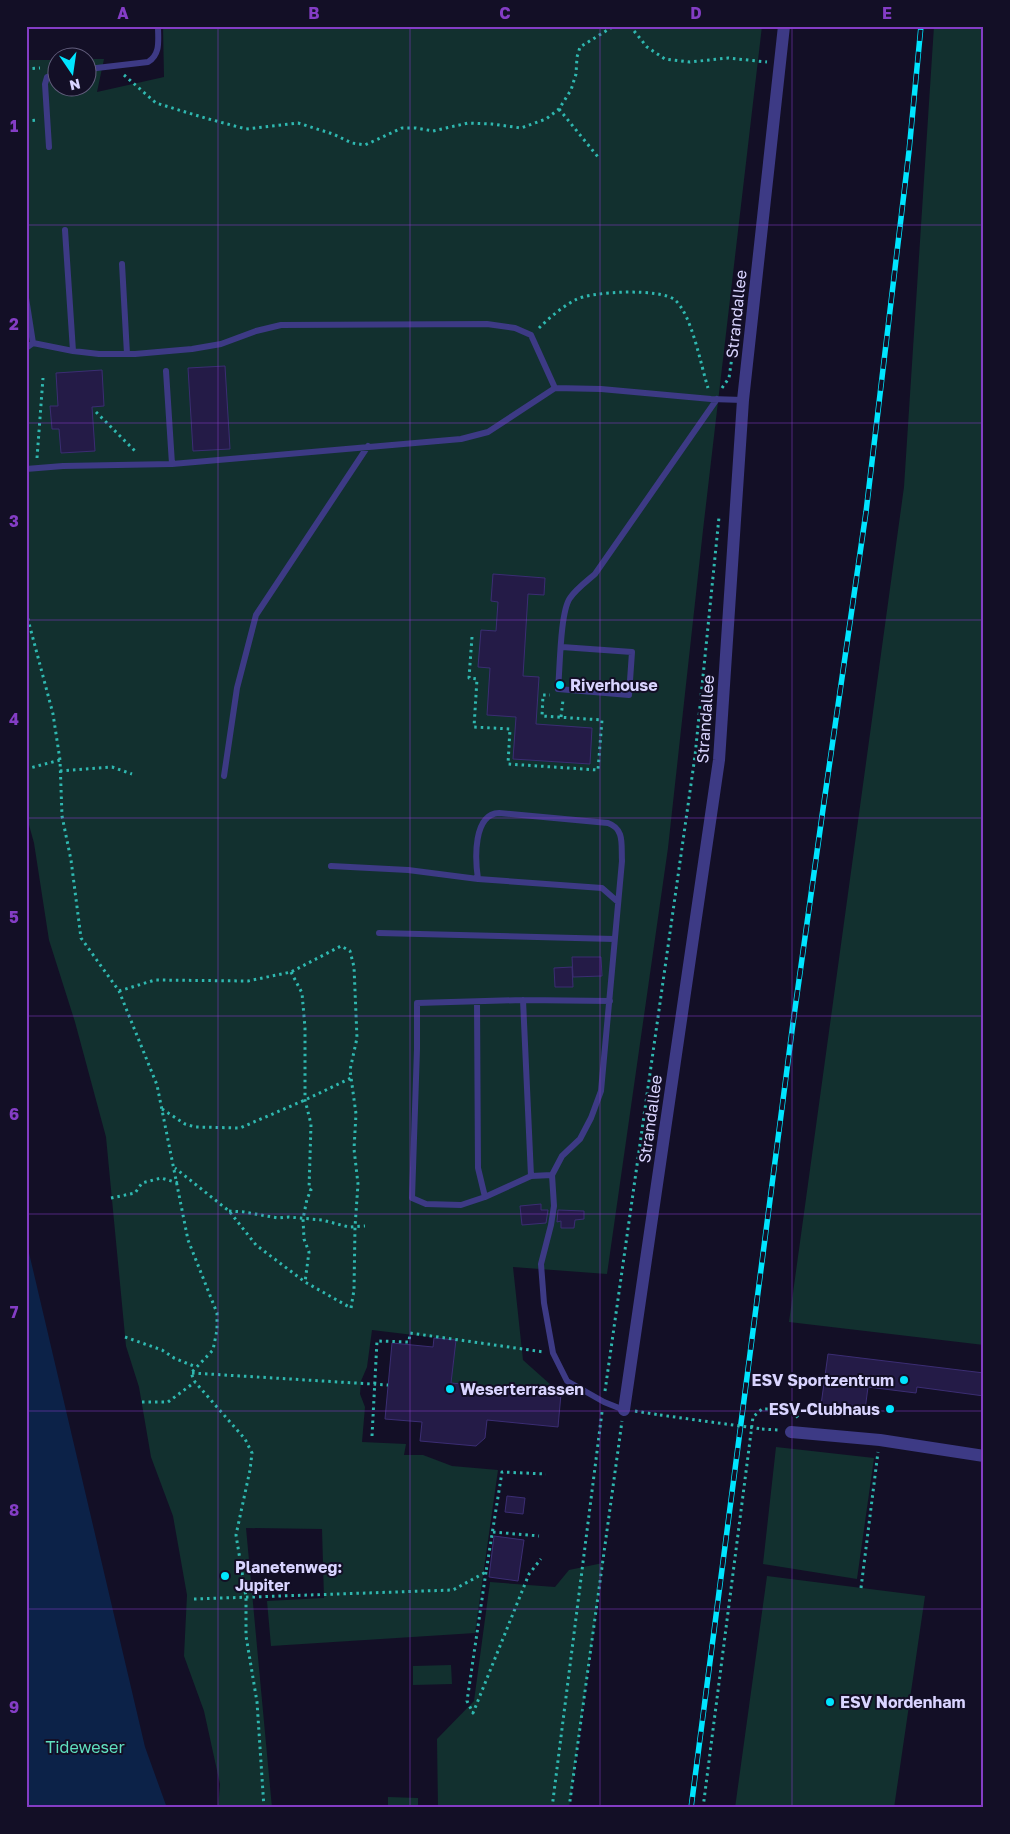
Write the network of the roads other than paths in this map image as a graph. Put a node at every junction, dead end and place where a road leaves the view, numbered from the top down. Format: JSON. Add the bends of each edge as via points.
{"nodes":[{"id":1,"x":158,"y":26,"type":"edge"},
{"id":2,"x":784,"y":26,"type":"edge"},
{"id":3,"x":98,"y":68,"type":"edge"},
{"id":4,"x":48,"y":77,"type":"edge"},
{"id":5,"x":49,"y":147,"type":"dead end"},
{"id":6,"x":65,"y":230,"type":"dead end"},
{"id":7,"x":122,"y":264,"type":"dead end"},
{"id":8,"x":26,"y":298,"type":"edge"},
{"id":9,"x":33,"y":343,"type":"junction"},
{"id":10,"x":26,"y":348,"type":"edge"},
{"id":11,"x":73,"y":352,"type":"junction"},
{"id":12,"x":127,"y":354,"type":"junction"},
{"id":13,"x":166,"y":370,"type":"dead end"},
{"id":14,"x":555,"y":388,"type":"junction"},
{"id":15,"x":714,"y":399,"type":"junction"},
{"id":16,"x":742,"y":400,"type":"junction"},
{"id":17,"x":368,"y":446,"type":"junction"},
{"id":18,"x":172,"y":464,"type":"junction"},
{"id":19,"x":26,"y":469,"type":"edge"},
{"id":20,"x":562,"y":647,"type":"junction"},
{"id":21,"x":224,"y":776,"type":"dead end"},
{"id":22,"x":331,"y":866,"type":"dead end"},
{"id":23,"x":478,"y":879,"type":"junction"},
{"id":24,"x":618,"y":902,"type":"junction"},
{"id":25,"x":379,"y":933,"type":"dead end"},
{"id":26,"x":614,"y":939,"type":"junction"},
{"id":27,"x":523,"y":1000,"type":"junction"},
{"id":28,"x":610,"y":1001,"type":"junction"},
{"id":29,"x":477,"y":1002,"type":"junction"},
{"id":30,"x":552,"y":1175,"type":"junction"},
{"id":31,"x":531,"y":1176,"type":"junction"},
{"id":32,"x":485,"y":1197,"type":"junction"},
{"id":33,"x":624,"y":1410,"type":"joint"},
{"id":34,"x":797,"y":1432,"type":"road end"},
{"id":35,"x":984,"y":1456,"type":"edge"}],
"edges":[{"from":1,"to":3,"type":"lane","via":[[155,58],[148,62]]},
{"from":2,"to":16,"type":"street","name":"Strandallee"},
{"from":4,"to":5,"type":"lane","via":[[44,84]]},
{"from":6,"to":11,"type":"lane"},
{"from":7,"to":12,"type":"lane"},
{"from":8,"to":9,"type":"lane"},
{"from":9,"to":10,"type":"lane"},
{"from":9,"to":11,"type":"lane"},
{"from":11,"to":12,"type":"lane"},
{"from":12,"to":14,"type":"lane","via":[[221,344],[281,325],[487,324],[515,328],[531,335]]},
{"from":13,"to":18,"type":"lane"},
{"from":14,"to":15,"type":"lane"},
{"from":14,"to":17,"type":"lane","via":[[488,432],[461,439]]},
{"from":15,"to":16,"type":"lane"},
{"from":15,"to":20,"type":"lane","via":[[595,574],[570,598],[565,612]]},
{"from":16,"to":33,"type":"street","name":"Strandallee","via":[[720,760]]},
{"from":17,"to":18,"type":"lane"},
{"from":17,"to":21,"type":"lane","via":[[256,615],[237,688]]},
{"from":18,"to":19,"type":"lane"},
{"from":20,"to":20,"type":"lane","via":[[632,652],[629,695],[558,689]]},
{"from":22,"to":23,"type":"lane","via":[[408,870]]},
{"from":23,"to":24,"type":"lane","via":[[602,888]]},
{"from":23,"to":24,"type":"lane","via":[[479,828],[488,815],[504,813],[608,823],[615,825],[620,834],[622,861]]},
{"from":24,"to":26,"type":"lane"},
{"from":25,"to":26,"type":"lane"},
{"from":26,"to":28,"type":"lane"},
{"from":27,"to":28,"type":"lane"},
{"from":27,"to":29,"type":"lane"},
{"from":27,"to":31,"type":"lane"},
{"from":28,"to":30,"type":"lane","via":[[601,1091],[580,1139],[562,1156]]},
{"from":29,"to":32,"type":"lane","via":[[478,1168]]},
{"from":29,"to":32,"type":"lane","via":[[417,1004],[412,1198],[426,1204],[461,1204]]},
{"from":30,"to":31,"type":"lane"},
{"from":30,"to":33,"type":"lane","via":[[552,1225],[540,1264],[553,1353],[567,1382]]},
{"from":31,"to":32,"type":"lane"},
{"from":34,"to":35,"type":"street","via":[[880,1440]]}]}
